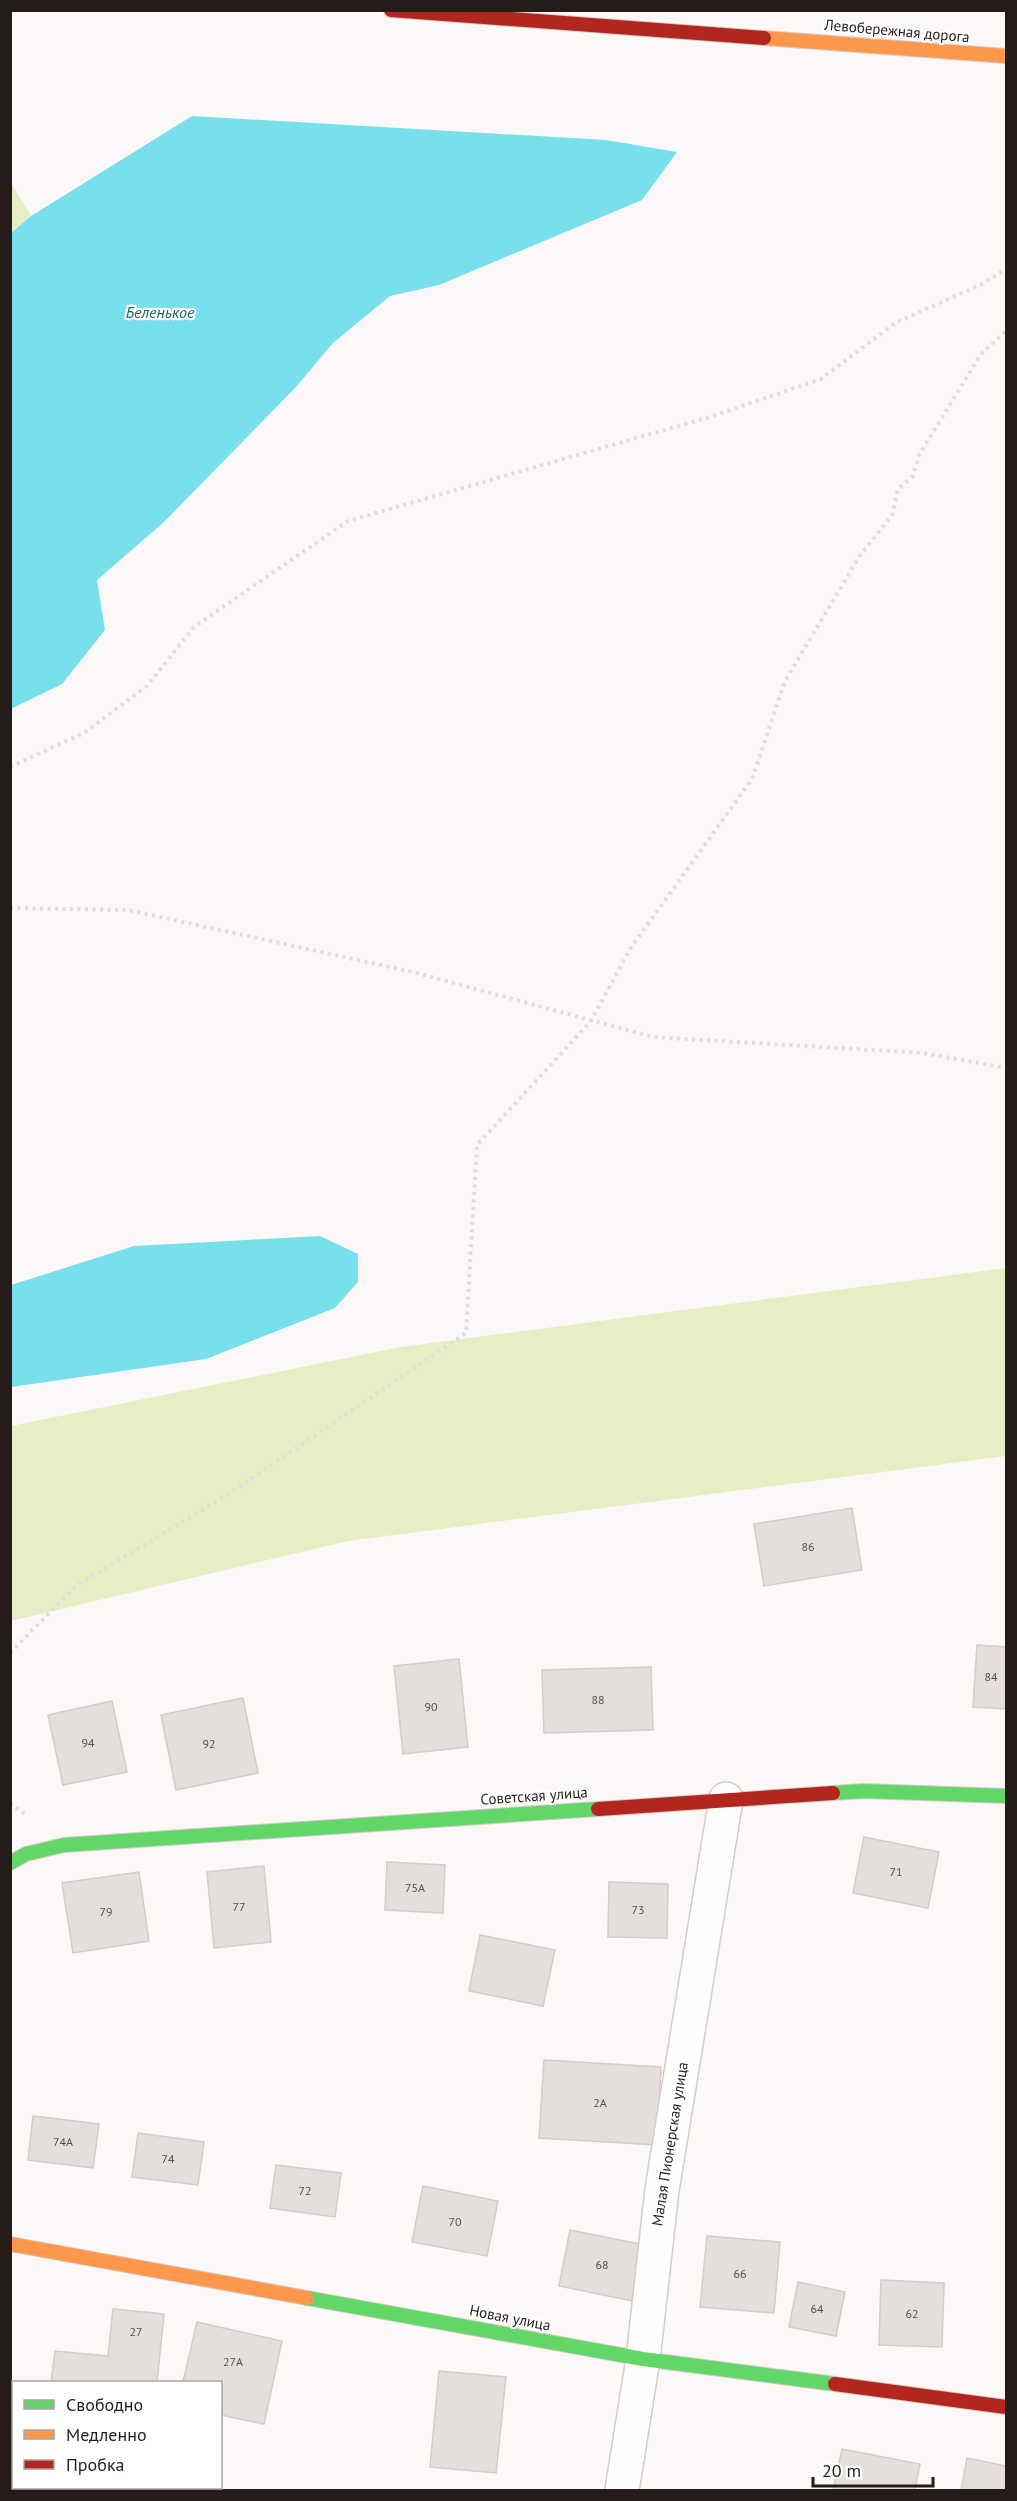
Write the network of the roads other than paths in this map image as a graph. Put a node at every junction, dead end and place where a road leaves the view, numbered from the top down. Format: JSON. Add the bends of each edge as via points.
{"nodes":[{"id":1,"x":391,"y":10,"type":"edge"},
{"id":2,"x":1006,"y":56,"type":"edge"},
{"id":3,"x":1006,"y":1796,"type":"edge"},
{"id":4,"x":726,"y":1799,"type":"junction"},
{"id":5,"x":10,"y":1863,"type":"edge"},
{"id":6,"x":10,"y":2244,"type":"edge"},
{"id":7,"x":643,"y":2359,"type":"junction"},
{"id":8,"x":1006,"y":2407,"type":"edge"},
{"id":9,"x":622,"y":2490,"type":"edge"}],
"edges":[{"from":1,"to":2,"type":"street","name":"Левобережная дорога"},
{"from":3,"to":4,"type":"street","name":"Советская улица","via":[[863,1791]]},
{"from":4,"to":5,"type":"street","name":"Советская улица","via":[[64,1845],[26,1854]]},
{"from":4,"to":7,"type":"street","name":"Малая Пионерская улица","via":[[662,2190]]},
{"from":6,"to":7,"type":"street","name":"Новая улица"},
{"from":7,"to":8,"type":"street","name":"Новая улица"},
{"from":7,"to":9,"type":"street","name":"Малая Пионерская улица"}]}
